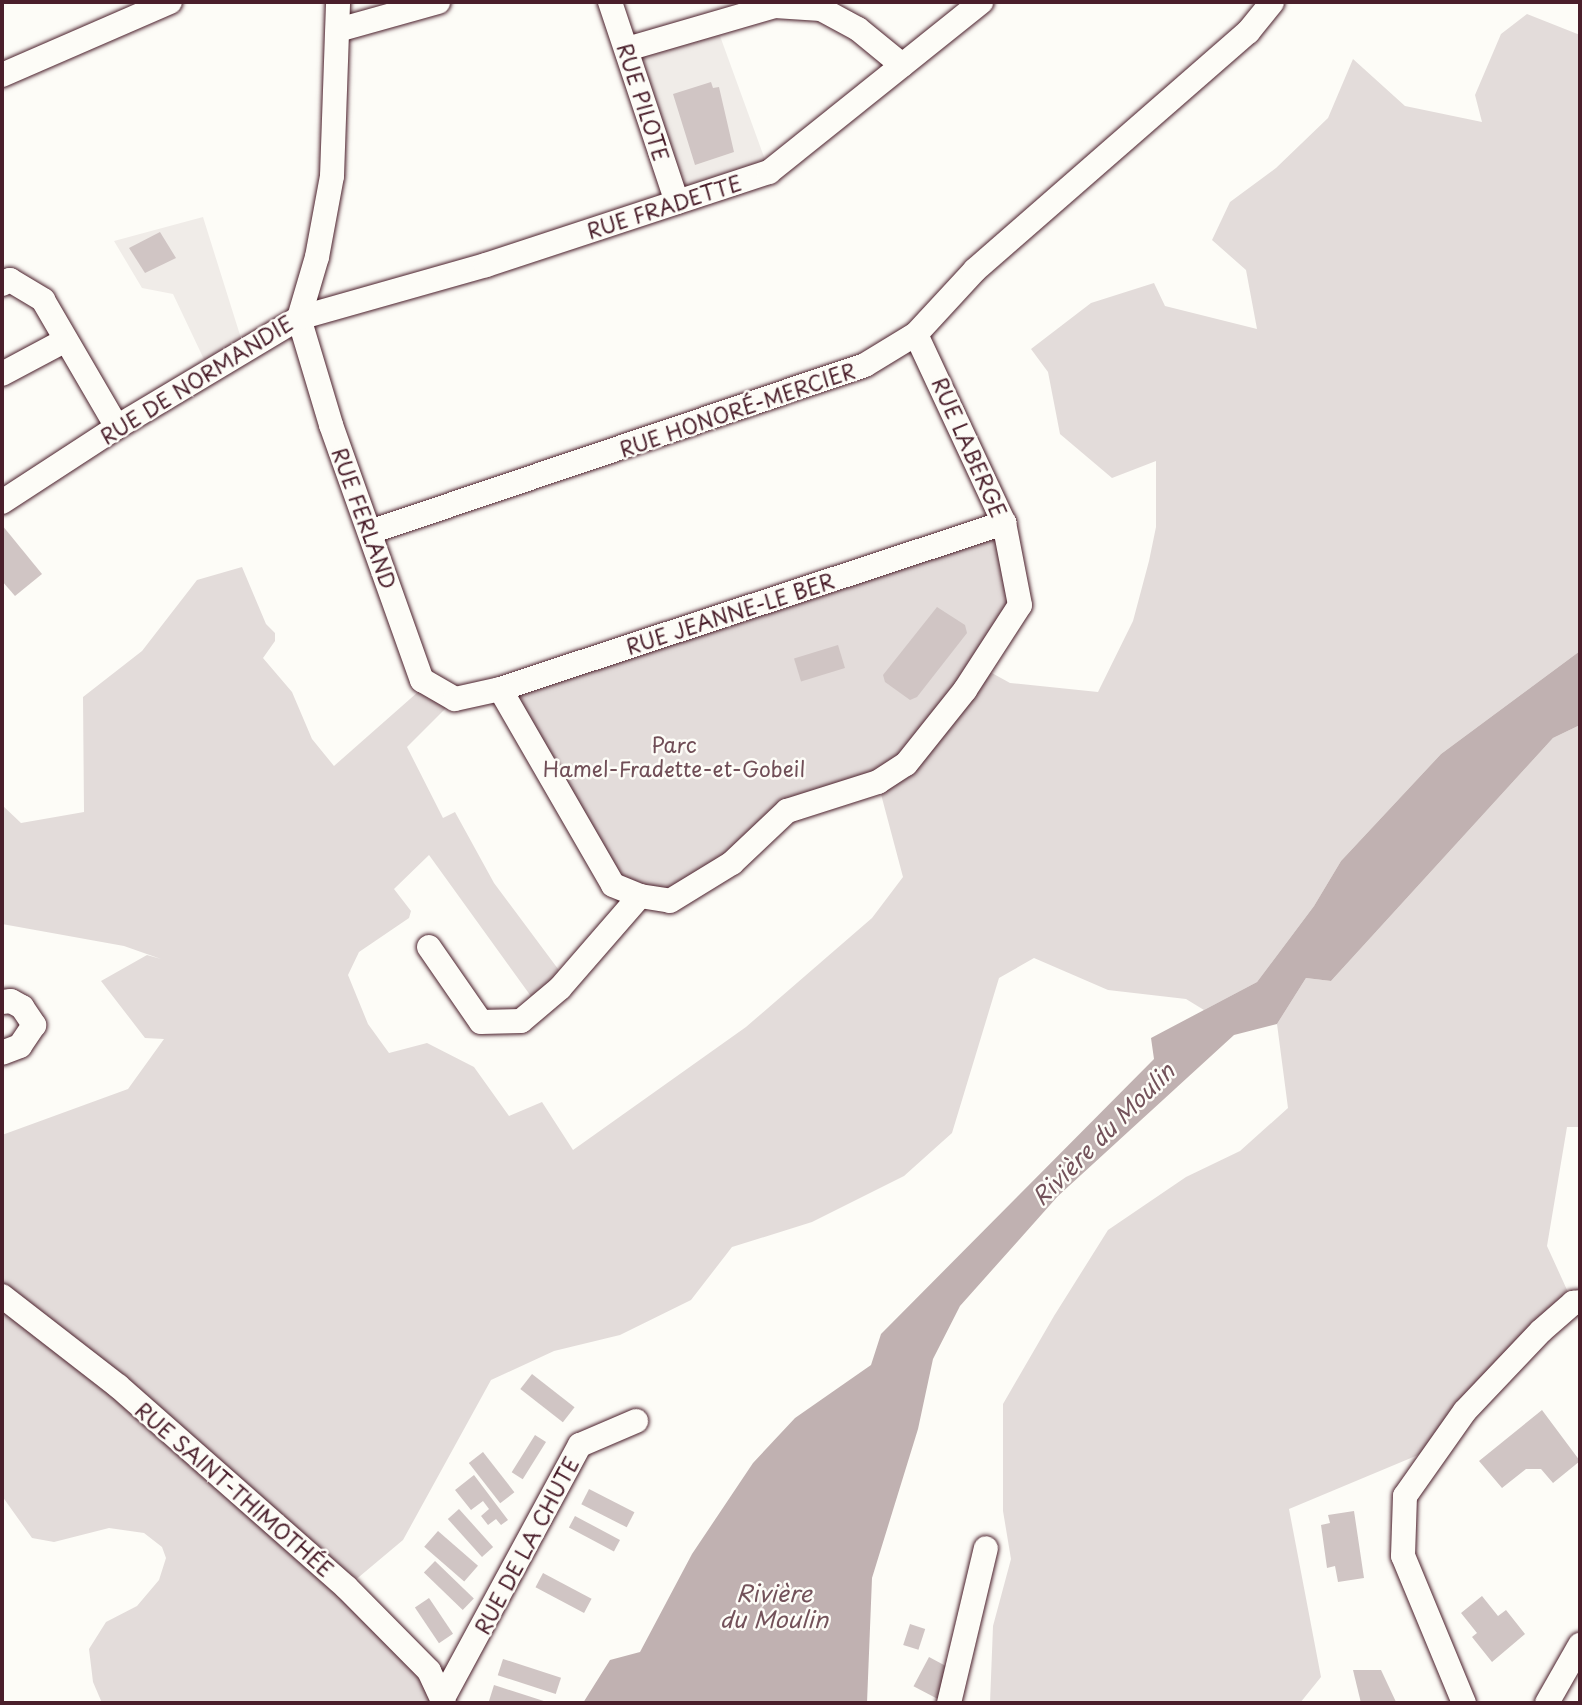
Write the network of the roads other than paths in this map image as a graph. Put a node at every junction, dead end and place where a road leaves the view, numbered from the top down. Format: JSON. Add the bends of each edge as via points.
{"nodes":[{"id":1,"x":170,"y":2,"type":"edge"},
{"id":2,"x":338,"y":2,"type":"edge"},
{"id":3,"x":438,"y":2,"type":"edge"},
{"id":4,"x":610,"y":2,"type":"edge"},
{"id":5,"x":981,"y":2,"type":"edge"},
{"id":6,"x":1271,"y":3,"type":"edge"},
{"id":7,"x":338,"y":30,"type":"junction"},
{"id":8,"x":627,"y":49,"type":"junction"},
{"id":9,"x":902,"y":65,"type":"junction"},
{"id":10,"x":2,"y":75,"type":"edge"},
{"id":11,"x":677,"y":202,"type":"junction"},
{"id":12,"x":2,"y":285,"type":"edge"},
{"id":13,"x":299,"y":318,"type":"junction"},
{"id":14,"x":916,"y":334,"type":"junction"},
{"id":15,"x":66,"y":340,"type":"junction"},
{"id":16,"x":2,"y":374,"type":"edge"},
{"id":17,"x":117,"y":427,"type":"junction"},
{"id":18,"x":2,"y":502,"type":"edge"},
{"id":19,"x":1004,"y":523,"type":"junction"},
{"id":20,"x":370,"y":532,"type":"junction"},
{"id":21,"x":500,"y":689,"type":"junction"},
{"id":22,"x":455,"y":699,"type":"joint"},
{"id":23,"x":640,"y":896,"type":"junction"},
{"id":24,"x":429,"y":947,"type":"dead end"},
{"id":25,"x":2,"y":1002,"type":"edge"},
{"id":26,"x":2,"y":1054,"type":"edge"},
{"id":27,"x":2,"y":1296,"type":"edge"},
{"id":28,"x":1577,"y":1302,"type":"edge"},
{"id":29,"x":636,"y":1421,"type":"dead end"},
{"id":30,"x":986,"y":1548,"type":"dead end"},
{"id":31,"x":1580,"y":1645,"type":"edge"},
{"id":32,"x":444,"y":1701,"type":"edge"},
{"id":33,"x":949,"y":1703,"type":"edge"},
{"id":34,"x":1464,"y":1703,"type":"edge"},
{"id":35,"x":1548,"y":1703,"type":"edge"}],
"edges":[{"from":1,"to":10,"type":"street"},
{"from":2,"to":7,"type":"street","name":"RUE DE NORMANDIE"},
{"from":3,"to":7,"type":"street"},
{"from":4,"to":8,"type":"street","name":"RUE PILOTE"},
{"from":5,"to":9,"type":"street","name":"RUE FRADETTE"},
{"from":6,"to":14,"type":"street","name":"RUE HONORÉ-MERCIER","via":[[1248,32],[975,270]]},
{"from":7,"to":13,"type":"street","name":"RUE DE NORMANDIE","via":[[332,176],[317,257]]},
{"from":8,"to":9,"type":"street","via":[[775,6],[810,8],[858,29]]},
{"from":8,"to":11,"type":"street","name":"RUE PILOTE"},
{"from":9,"to":11,"type":"street","name":"RUE FRADETTE","via":[[769,172]]},
{"from":11,"to":13,"type":"street","name":"RUE FRADETTE","via":[[486,265]]},
{"from":12,"to":15,"type":"street","via":[[10,280],[29,287],[43,300]]},
{"from":13,"to":17,"type":"street","name":"RUE DE NORMANDIE"},
{"from":13,"to":20,"type":"street","name":"RUE FERLAND"},
{"from":14,"to":19,"type":"street","name":"RUE LABERGE"},
{"from":14,"to":20,"type":"street","name":"RUE HONORÉ-MERCIER","via":[[830,380]]},
{"from":15,"to":16,"type":"street"},
{"from":15,"to":17,"type":"street"},
{"from":17,"to":18,"type":"street","name":"RUE DE NORMANDIE"},
{"from":19,"to":21,"type":"street","name":"RUE JEANNE-LE BER"},
{"from":19,"to":23,"type":"street","name":"RUE LABERGE","via":[[1020,605],[965,690],[906,764],[878,782],[787,811],[732,863],[670,901]]},
{"from":20,"to":22,"type":"street","name":"RUE FERLAND","via":[[422,680]]},
{"from":21,"to":22,"type":"street","name":"RUE JEANNE-LE BER"},
{"from":21,"to":23,"type":"street","via":[[613,885]]},
{"from":23,"to":24,"type":"street","via":[[560,988],[521,1021],[481,1022]]},
{"from":25,"to":26,"type":"street","via":[[22,1007],[34,1026],[20,1046]]},
{"from":27,"to":32,"type":"street","name":"RUE SAINT-THIMOTHÉE","via":[[118,1386],[346,1587],[429,1671]]},
{"from":28,"to":34,"type":"street","via":[[1465,1411],[1405,1496],[1403,1556]]},
{"from":29,"to":32,"type":"street","name":"RUE DE LA CHUTE","via":[[580,1446]]},
{"from":30,"to":33,"type":"street"},
{"from":31,"to":35,"type":"street"}]}
